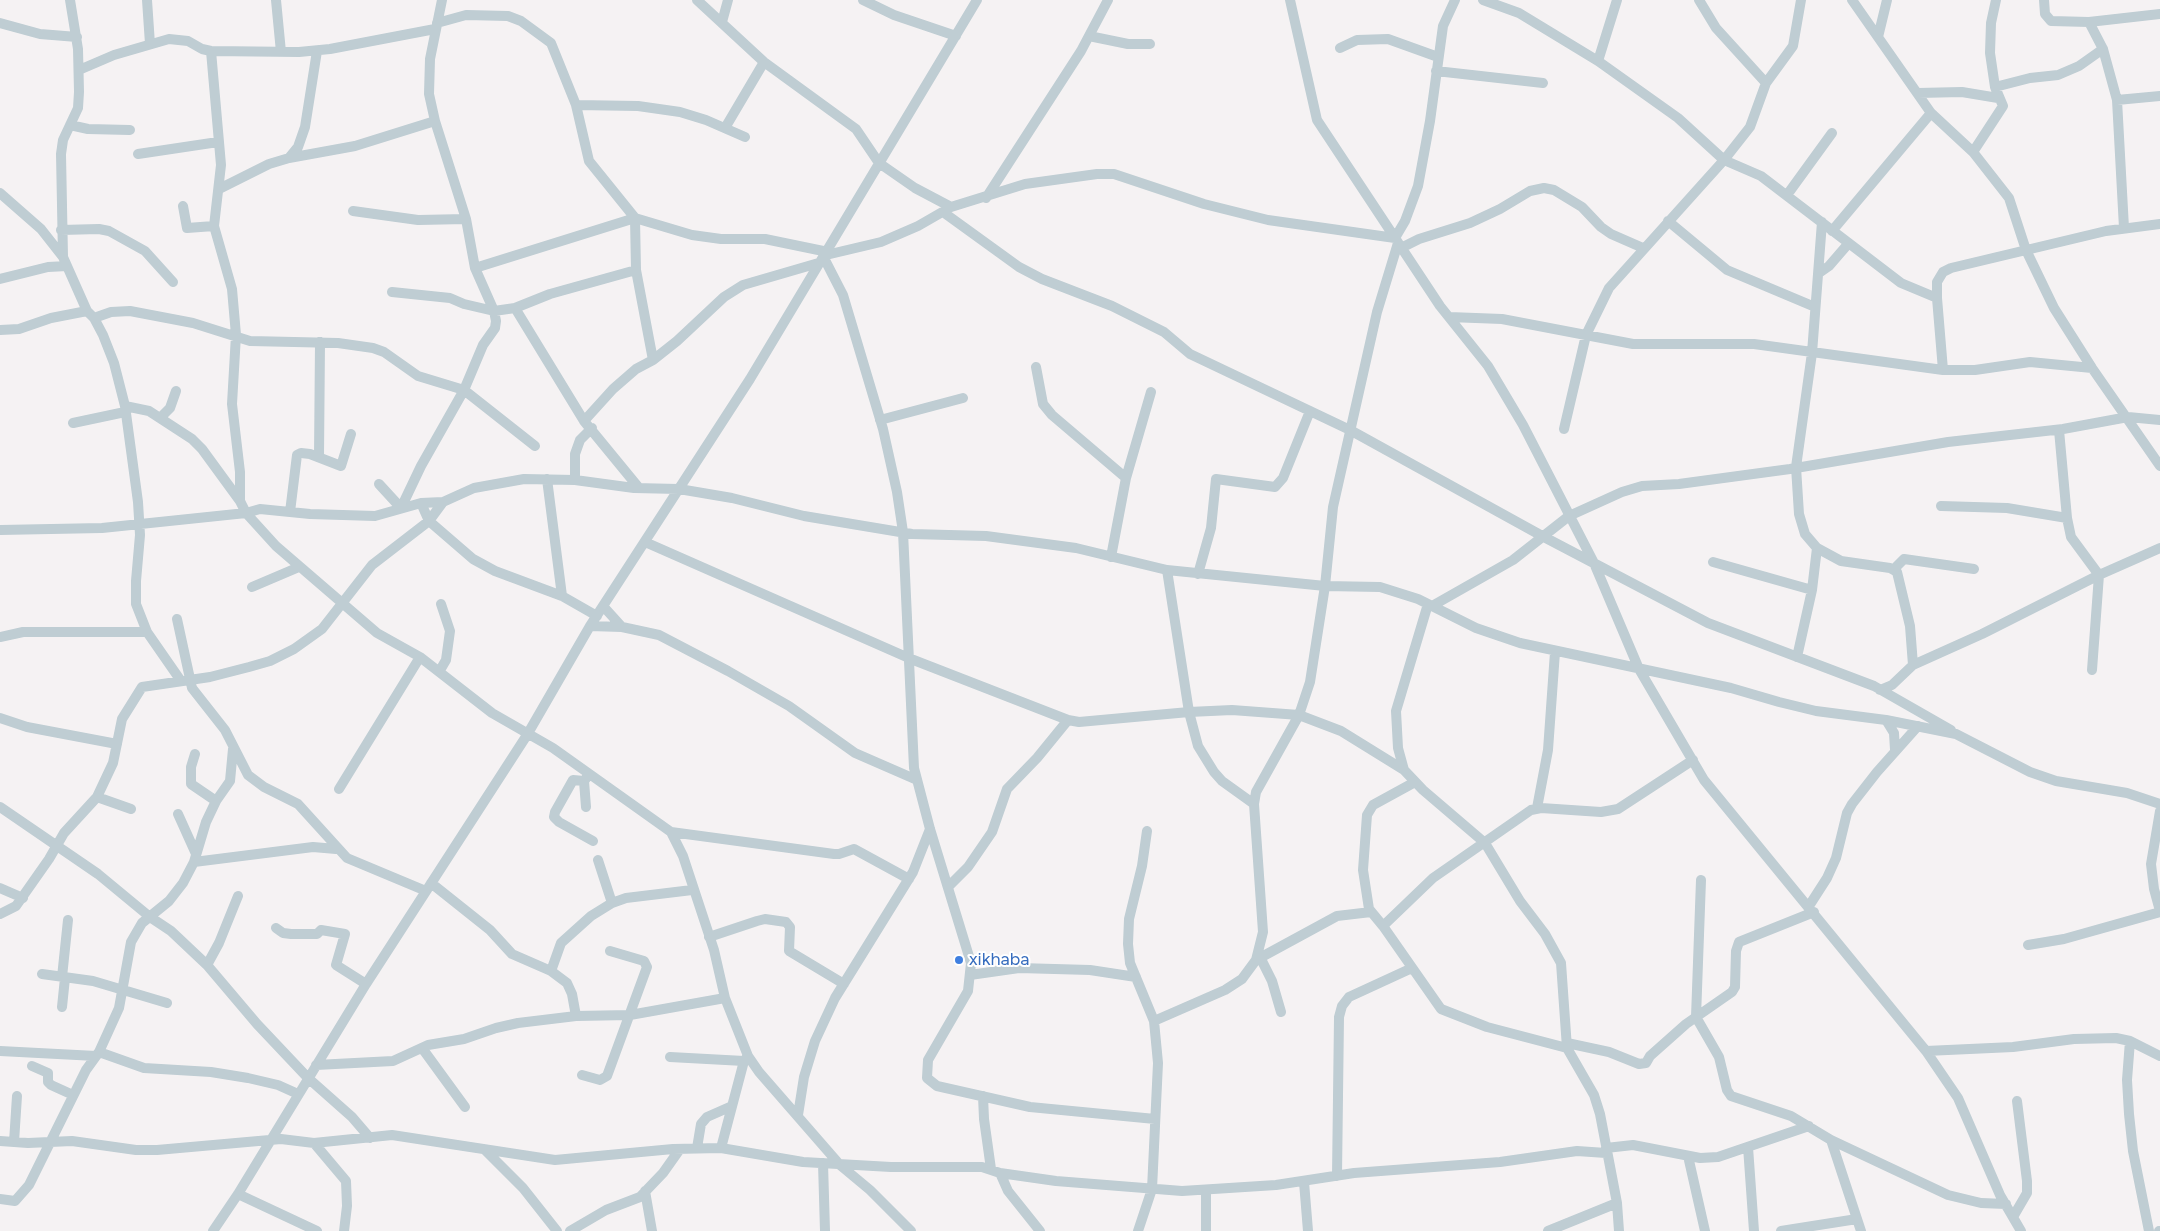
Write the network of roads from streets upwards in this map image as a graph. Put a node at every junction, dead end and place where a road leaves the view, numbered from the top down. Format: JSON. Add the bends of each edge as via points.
{"nodes":[{"id":1,"x":70,"y":0,"type":"edge"},
{"id":2,"x":147,"y":0,"type":"edge"},
{"id":3,"x":276,"y":0,"type":"edge"},
{"id":4,"x":442,"y":0,"type":"edge"},
{"id":5,"x":697,"y":0,"type":"edge"},
{"id":6,"x":728,"y":0,"type":"edge"},
{"id":7,"x":863,"y":0,"type":"edge"},
{"id":8,"x":977,"y":0,"type":"edge"},
{"id":9,"x":1108,"y":0,"type":"edge"},
{"id":10,"x":1290,"y":0,"type":"edge"},
{"id":11,"x":1455,"y":0,"type":"edge"},
{"id":12,"x":1483,"y":0,"type":"edge"},
{"id":13,"x":1617,"y":0,"type":"edge"},
{"id":14,"x":1699,"y":0,"type":"edge"},
{"id":15,"x":1801,"y":0,"type":"edge"},
{"id":16,"x":1852,"y":0,"type":"edge"},
{"id":17,"x":1887,"y":0,"type":"edge"},
{"id":18,"x":1996,"y":0,"type":"edge"},
{"id":19,"x":2044,"y":0,"type":"edge"},
{"id":20,"x":2160,"y":14,"type":"edge"},
{"id":21,"x":0,"y":22,"type":"edge"},
{"id":22,"x":722,"y":22,"type":"junction"},
{"id":23,"x":2089,"y":22,"type":"junction"},
{"id":24,"x":436,"y":26,"type":"junction"},
{"id":25,"x":956,"y":36,"type":"junction"},
{"id":26,"x":1089,"y":36,"type":"junction"},
{"id":27,"x":77,"y":37,"type":"junction"},
{"id":28,"x":1878,"y":37,"type":"junction"},
{"id":29,"x":150,"y":44,"type":"junction"},
{"id":30,"x":1150,"y":44,"type":"dead end"},
{"id":31,"x":1340,"y":48,"type":"dead end"},
{"id":32,"x":2103,"y":49,"type":"junction"},
{"id":33,"x":211,"y":51,"type":"junction"},
{"id":34,"x":317,"y":51,"type":"junction"},
{"id":35,"x":281,"y":52,"type":"junction"},
{"id":36,"x":1438,"y":57,"type":"junction"},
{"id":37,"x":1598,"y":61,"type":"junction"},
{"id":38,"x":764,"y":62,"type":"junction"},
{"id":39,"x":79,"y":70,"type":"junction"},
{"id":40,"x":1436,"y":71,"type":"junction"},
{"id":41,"x":1543,"y":83,"type":"dead end"},
{"id":42,"x":1766,"y":83,"type":"junction"},
{"id":43,"x":1995,"y":87,"type":"junction"},
{"id":44,"x":1918,"y":93,"type":"junction"},
{"id":45,"x":2160,"y":96,"type":"edge"},
{"id":46,"x":1998,"y":98,"type":"junction"},
{"id":47,"x":2118,"y":100,"type":"junction"},
{"id":48,"x":576,"y":105,"type":"junction"},
{"id":49,"x":1931,"y":113,"type":"junction"},
{"id":50,"x":434,"y":121,"type":"junction"},
{"id":51,"x":70,"y":125,"type":"junction"},
{"id":52,"x":725,"y":128,"type":"junction"},
{"id":53,"x":130,"y":130,"type":"dead end"},
{"id":54,"x":1832,"y":133,"type":"dead end"},
{"id":55,"x":745,"y":137,"type":"dead end"},
{"id":56,"x":218,"y":142,"type":"junction"},
{"id":57,"x":1974,"y":152,"type":"junction"},
{"id":58,"x":138,"y":154,"type":"dead end"},
{"id":59,"x":289,"y":158,"type":"junction"},
{"id":60,"x":1724,"y":160,"type":"junction"},
{"id":61,"x":879,"y":163,"type":"junction"},
{"id":62,"x":218,"y":189,"type":"junction"},
{"id":63,"x":0,"y":193,"type":"edge"},
{"id":64,"x":1787,"y":195,"type":"junction"},
{"id":65,"x":986,"y":198,"type":"junction"},
{"id":66,"x":183,"y":206,"type":"dead end"},
{"id":67,"x":947,"y":210,"type":"junction"},
{"id":68,"x":353,"y":211,"type":"dead end"},
{"id":69,"x":635,"y":218,"type":"junction"},
{"id":70,"x":466,"y":219,"type":"junction"},
{"id":71,"x":1668,"y":221,"type":"junction"},
{"id":72,"x":1822,"y":222,"type":"junction"},
{"id":73,"x":2160,"y":224,"type":"edge"},
{"id":74,"x":214,"y":226,"type":"junction"},
{"id":75,"x":2124,"y":228,"type":"junction"},
{"id":76,"x":1832,"y":231,"type":"junction"},
{"id":77,"x":62,"y":233,"type":"junction"},
{"id":78,"x":50,"y":239,"type":"junction"},
{"id":79,"x":1398,"y":243,"type":"junction"},
{"id":80,"x":1848,"y":244,"type":"junction"},
{"id":81,"x":1643,"y":248,"type":"junction"},
{"id":82,"x":2026,"y":250,"type":"junction"},
{"id":83,"x":825,"y":257,"type":"junction"},
{"id":84,"x":65,"y":261,"type":"junction"},
{"id":85,"x":475,"y":268,"type":"junction"},
{"id":86,"x":636,"y":270,"type":"junction"},
{"id":87,"x":1819,"y":273,"type":"junction"},
{"id":88,"x":0,"y":279,"type":"edge"},
{"id":89,"x":173,"y":282,"type":"dead end"},
{"id":90,"x":392,"y":292,"type":"dead end"},
{"id":91,"x":1937,"y":298,"type":"junction"},
{"id":92,"x":1815,"y":307,"type":"junction"},
{"id":93,"x":515,"y":308,"type":"junction"},
{"id":94,"x":494,"y":311,"type":"junction"},
{"id":95,"x":91,"y":314,"type":"junction"},
{"id":96,"x":1448,"y":317,"type":"junction"},
{"id":97,"x":0,"y":330,"type":"edge"},
{"id":98,"x":236,"y":335,"type":"junction"},
{"id":99,"x":1586,"y":335,"type":"junction"},
{"id":100,"x":320,"y":342,"type":"junction"},
{"id":101,"x":1812,"y":353,"type":"junction"},
{"id":102,"x":653,"y":360,"type":"junction"},
{"id":103,"x":1036,"y":367,"type":"dead end"},
{"id":104,"x":2092,"y":368,"type":"junction"},
{"id":105,"x":1943,"y":370,"type":"junction"},
{"id":106,"x":464,"y":390,"type":"junction"},
{"id":107,"x":176,"y":391,"type":"dead end"},
{"id":108,"x":1151,"y":392,"type":"dead end"},
{"id":109,"x":962,"y":398,"type":"dead end"},
{"id":110,"x":125,"y":409,"type":"junction"},
{"id":111,"x":1310,"y":411,"type":"junction"},
{"id":112,"x":161,"y":417,"type":"junction"},
{"id":113,"x":2128,"y":417,"type":"junction"},
{"id":114,"x":880,"y":420,"type":"junction"},
{"id":115,"x":2160,"y":420,"type":"edge"},
{"id":116,"x":74,"y":423,"type":"dead end"},
{"id":117,"x":588,"y":425,"type":"junction"},
{"id":118,"x":1564,"y":429,"type":"dead end"},
{"id":119,"x":1350,"y":430,"type":"junction"},
{"id":120,"x":2059,"y":430,"type":"junction"},
{"id":121,"x":351,"y":434,"type":"dead end"},
{"id":122,"x":535,"y":446,"type":"dead end"},
{"id":123,"x":319,"y":457,"type":"junction"},
{"id":124,"x":2160,"y":466,"type":"edge"},
{"id":125,"x":1796,"y":467,"type":"junction"},
{"id":126,"x":1126,"y":478,"type":"junction"},
{"id":127,"x":548,"y":480,"type":"junction"},
{"id":128,"x":575,"y":480,"type":"junction"},
{"id":129,"x":379,"y":484,"type":"dead end"},
{"id":130,"x":639,"y":488,"type":"junction"},
{"id":131,"x":679,"y":489,"type":"junction"},
{"id":132,"x":240,"y":501,"type":"junction"},
{"id":133,"x":443,"y":502,"type":"junction"},
{"id":134,"x":421,"y":504,"type":"junction"},
{"id":135,"x":1941,"y":506,"type":"dead end"},
{"id":136,"x":401,"y":508,"type":"junction"},
{"id":137,"x":290,"y":512,"type":"junction"},
{"id":138,"x":246,"y":513,"type":"junction"},
{"id":139,"x":1569,"y":516,"type":"junction"},
{"id":140,"x":2067,"y":518,"type":"junction"},
{"id":141,"x":429,"y":521,"type":"junction"},
{"id":142,"x":139,"y":524,"type":"junction"},
{"id":143,"x":0,"y":530,"type":"edge"},
{"id":144,"x":903,"y":532,"type":"junction"},
{"id":145,"x":1544,"y":537,"type":"junction"},
{"id":146,"x":645,"y":542,"type":"junction"},
{"id":147,"x":1817,"y":548,"type":"junction"},
{"id":148,"x":2160,"y":548,"type":"edge"},
{"id":149,"x":1111,"y":557,"type":"junction"},
{"id":150,"x":1713,"y":562,"type":"dead end"},
{"id":151,"x":1594,"y":563,"type":"junction"},
{"id":152,"x":299,"y":567,"type":"junction"},
{"id":153,"x":1974,"y":569,"type":"dead end"},
{"id":154,"x":1167,"y":570,"type":"junction"},
{"id":155,"x":1894,"y":570,"type":"junction"},
{"id":156,"x":1198,"y":574,"type":"junction"},
{"id":157,"x":2099,"y":575,"type":"junction"},
{"id":158,"x":1325,"y":586,"type":"junction"},
{"id":159,"x":252,"y":587,"type":"dead end"},
{"id":160,"x":1812,"y":590,"type":"junction"},
{"id":161,"x":562,"y":596,"type":"junction"},
{"id":162,"x":441,"y":604,"type":"dead end"},
{"id":163,"x":341,"y":605,"type":"junction"},
{"id":164,"x":1430,"y":605,"type":"junction"},
{"id":165,"x":603,"y":606,"type":"junction"},
{"id":166,"x":597,"y":616,"type":"junction"},
{"id":167,"x":177,"y":619,"type":"dead end"},
{"id":168,"x":590,"y":626,"type":"junction"},
{"id":169,"x":622,"y":627,"type":"junction"},
{"id":170,"x":147,"y":632,"type":"junction"},
{"id":171,"x":0,"y":637,"type":"edge"},
{"id":172,"x":1555,"y":652,"type":"junction"},
{"id":173,"x":1797,"y":657,"type":"junction"},
{"id":174,"x":420,"y":658,"type":"junction"},
{"id":175,"x":911,"y":659,"type":"junction"},
{"id":176,"x":1913,"y":665,"type":"junction"},
{"id":177,"x":1639,"y":669,"type":"junction"},
{"id":178,"x":2092,"y":670,"type":"dead end"},
{"id":179,"x":439,"y":672,"type":"junction"},
{"id":180,"x":185,"y":680,"type":"junction"},
{"id":181,"x":1892,"y":685,"type":"junction"},
{"id":182,"x":1880,"y":690,"type":"junction"},
{"id":183,"x":1893,"y":698,"type":"junction"},
{"id":184,"x":1189,"y":712,"type":"junction"},
{"id":185,"x":1299,"y":715,"type":"junction"},
{"id":186,"x":0,"y":718,"type":"edge"},
{"id":187,"x":1068,"y":720,"type":"junction"},
{"id":188,"x":1886,"y":720,"type":"junction"},
{"id":189,"x":1918,"y":726,"type":"junction"},
{"id":190,"x":1956,"y":734,"type":"junction"},
{"id":191,"x":527,"y":735,"type":"junction"},
{"id":192,"x":117,"y":744,"type":"junction"},
{"id":193,"x":234,"y":749,"type":"junction"},
{"id":194,"x":1895,"y":750,"type":"junction"},
{"id":195,"x":195,"y":754,"type":"dead end"},
{"id":196,"x":1693,"y":760,"type":"junction"},
{"id":197,"x":1404,"y":770,"type":"junction"},
{"id":198,"x":587,"y":777,"type":"junction"},
{"id":199,"x":917,"y":780,"type":"junction"},
{"id":200,"x":1415,"y":782,"type":"junction"},
{"id":201,"x":339,"y":789,"type":"dead end"},
{"id":202,"x":98,"y":797,"type":"junction"},
{"id":203,"x":216,"y":801,"type":"junction"},
{"id":204,"x":1254,"y":804,"type":"junction"},
{"id":205,"x":2160,"y":804,"type":"edge"},
{"id":206,"x":0,"y":807,"type":"edge"},
{"id":207,"x":586,"y":807,"type":"dead end"},
{"id":208,"x":1537,"y":808,"type":"junction"},
{"id":209,"x":131,"y":809,"type":"dead end"},
{"id":210,"x":2160,"y":811,"type":"edge"},
{"id":211,"x":178,"y":814,"type":"dead end"},
{"id":212,"x":930,"y":829,"type":"junction"},
{"id":213,"x":1147,"y":830,"type":"dead end"},
{"id":214,"x":671,"y":832,"type":"junction"},
{"id":215,"x":593,"y":841,"type":"dead end"},
{"id":216,"x":1485,"y":843,"type":"junction"},
{"id":217,"x":56,"y":845,"type":"junction"},
{"id":218,"x":937,"y":848,"type":"junction"},
{"id":219,"x":336,"y":849,"type":"junction"},
{"id":220,"x":922,"y":851,"type":"junction"},
{"id":221,"x":195,"y":858,"type":"junction"},
{"id":222,"x":598,"y":860,"type":"dead end"},
{"id":223,"x":908,"y":879,"type":"junction"},
{"id":224,"x":1702,"y":880,"type":"dead end"},
{"id":225,"x":949,"y":886,"type":"junction"},
{"id":226,"x":429,"y":887,"type":"junction"},
{"id":227,"x":0,"y":888,"type":"edge"},
{"id":228,"x":692,"y":890,"type":"junction"},
{"id":229,"x":1817,"y":894,"type":"junction"},
{"id":230,"x":238,"y":896,"type":"dead end"},
{"id":231,"x":1802,"y":897,"type":"junction"},
{"id":232,"x":23,"y":898,"type":"junction"},
{"id":233,"x":612,"y":903,"type":"junction"},
{"id":234,"x":1812,"y":909,"type":"junction"},
{"id":235,"x":2160,"y":911,"type":"edge"},
{"id":236,"x":1370,"y":912,"type":"junction"},
{"id":237,"x":0,"y":914,"type":"edge"},
{"id":238,"x":150,"y":917,"type":"junction"},
{"id":239,"x":68,"y":920,"type":"dead end"},
{"id":240,"x":1383,"y":926,"type":"junction"},
{"id":241,"x":276,"y":928,"type":"dead end"},
{"id":242,"x":709,"y":937,"type":"junction"},
{"id":243,"x":2028,"y":945,"type":"dead end"},
{"id":244,"x":610,"y":951,"type":"dead end"},
{"id":245,"x":1258,"y":959,"type":"junction"},
{"id":246,"x":207,"y":965,"type":"junction"},
{"id":247,"x":1412,"y":968,"type":"junction"},
{"id":248,"x":551,"y":971,"type":"junction"},
{"id":249,"x":42,"y":974,"type":"dead end"},
{"id":250,"x":970,"y":974,"type":"junction"},
{"id":251,"x":63,"y":977,"type":"junction"},
{"id":252,"x":1136,"y":977,"type":"junction"},
{"id":253,"x":366,"y":984,"type":"junction"},
{"id":254,"x":844,"y":984,"type":"junction"},
{"id":255,"x":124,"y":991,"type":"junction"},
{"id":256,"x":725,"y":998,"type":"junction"},
{"id":257,"x":167,"y":1003,"type":"dead end"},
{"id":258,"x":62,"y":1007,"type":"dead end"},
{"id":259,"x":1281,"y":1012,"type":"dead end"},
{"id":260,"x":630,"y":1015,"type":"junction"},
{"id":261,"x":576,"y":1016,"type":"junction"},
{"id":262,"x":1696,"y":1017,"type":"junction"},
{"id":263,"x":1154,"y":1021,"type":"junction"},
{"id":264,"x":2130,"y":1041,"type":"junction"},
{"id":265,"x":1567,"y":1045,"type":"junction"},
{"id":266,"x":422,"y":1048,"type":"junction"},
{"id":267,"x":0,"y":1051,"type":"edge"},
{"id":268,"x":1926,"y":1051,"type":"junction"},
{"id":269,"x":98,"y":1054,"type":"junction"},
{"id":270,"x":2160,"y":1056,"type":"edge"},
{"id":271,"x":670,"y":1057,"type":"dead end"},
{"id":272,"x":746,"y":1059,"type":"junction"},
{"id":273,"x":316,"y":1065,"type":"junction"},
{"id":274,"x":32,"y":1066,"type":"dead end"},
{"id":275,"x":582,"y":1075,"type":"dead end"},
{"id":276,"x":308,"y":1078,"type":"junction"},
{"id":277,"x":298,"y":1094,"type":"junction"},
{"id":278,"x":73,"y":1095,"type":"junction"},
{"id":279,"x":17,"y":1096,"type":"dead end"},
{"id":280,"x":983,"y":1096,"type":"junction"},
{"id":281,"x":2017,"y":1101,"type":"dead end"},
{"id":282,"x":732,"y":1106,"type":"junction"},
{"id":283,"x":465,"y":1107,"type":"dead end"},
{"id":284,"x":798,"y":1115,"type":"junction"},
{"id":285,"x":1155,"y":1120,"type":"junction"},
{"id":286,"x":1809,"y":1126,"type":"junction"},
{"id":287,"x":370,"y":1138,"type":"junction"},
{"id":288,"x":1831,"y":1140,"type":"junction"},
{"id":289,"x":0,"y":1141,"type":"edge"},
{"id":290,"x":52,"y":1141,"type":"junction"},
{"id":291,"x":271,"y":1141,"type":"junction"},
{"id":292,"x":14,"y":1142,"type":"junction"},
{"id":293,"x":314,"y":1143,"type":"junction"},
{"id":294,"x":1748,"y":1147,"type":"junction"},
{"id":295,"x":697,"y":1148,"type":"junction"},
{"id":296,"x":721,"y":1148,"type":"junction"},
{"id":297,"x":680,"y":1149,"type":"junction"},
{"id":298,"x":1606,"y":1150,"type":"junction"},
{"id":299,"x":486,"y":1151,"type":"junction"},
{"id":300,"x":1688,"y":1156,"type":"junction"},
{"id":301,"x":823,"y":1163,"type":"junction"},
{"id":302,"x":840,"y":1165,"type":"junction"},
{"id":303,"x":996,"y":1171,"type":"junction"},
{"id":304,"x":1337,"y":1176,"type":"junction"},
{"id":305,"x":1304,"y":1182,"type":"junction"},
{"id":306,"x":1152,"y":1189,"type":"junction"},
{"id":307,"x":1206,"y":1190,"type":"junction"},
{"id":308,"x":645,"y":1191,"type":"junction"},
{"id":309,"x":238,"y":1194,"type":"junction"},
{"id":310,"x":0,"y":1199,"type":"edge"},
{"id":311,"x":1617,"y":1204,"type":"junction"},
{"id":312,"x":2006,"y":1204,"type":"junction"},
{"id":313,"x":2013,"y":1216,"type":"junction"},
{"id":314,"x":1857,"y":1219,"type":"junction"},
{"id":315,"x":213,"y":1231,"type":"edge"},
{"id":316,"x":317,"y":1231,"type":"edge"},
{"id":317,"x":344,"y":1231,"type":"edge"},
{"id":318,"x":557,"y":1231,"type":"edge"},
{"id":319,"x":570,"y":1231,"type":"edge"},
{"id":320,"x":652,"y":1231,"type":"edge"},
{"id":321,"x":825,"y":1231,"type":"edge"},
{"id":322,"x":911,"y":1231,"type":"edge"},
{"id":323,"x":1040,"y":1231,"type":"edge"},
{"id":324,"x":1138,"y":1231,"type":"edge"},
{"id":325,"x":1206,"y":1231,"type":"edge"},
{"id":326,"x":1308,"y":1231,"type":"edge"},
{"id":327,"x":1548,"y":1231,"type":"edge"},
{"id":328,"x":1619,"y":1231,"type":"edge"},
{"id":329,"x":1706,"y":1231,"type":"edge"},
{"id":330,"x":1754,"y":1231,"type":"edge"},
{"id":331,"x":1787,"y":1231,"type":"edge"},
{"id":332,"x":1861,"y":1231,"type":"edge"},
{"id":333,"x":2021,"y":1231,"type":"edge"},
{"id":334,"x":2150,"y":1231,"type":"edge"}],
"edges":[{"from":1,"to":27,"type":"street"},
{"from":2,"to":29,"type":"street"},
{"from":3,"to":35,"type":"street"},
{"from":4,"to":24,"type":"street"},
{"from":5,"to":22,"type":"street"},
{"from":6,"to":22,"type":"street"},
{"from":7,"to":25,"type":"street"},
{"from":8,"to":25,"type":"street"},
{"from":9,"to":26,"type":"street"},
{"from":10,"to":79,"type":"street","via":[[1317,120]]},
{"from":11,"to":36,"type":"street","via":[[1443,26]]},
{"from":12,"to":37,"type":"street","via":[[1520,13]]},
{"from":13,"to":37,"type":"street"},
{"from":14,"to":42,"type":"street","via":[[1716,28]]},
{"from":15,"to":42,"type":"street","via":[[1793,46]]},
{"from":16,"to":28,"type":"street"},
{"from":17,"to":28,"type":"street"},
{"from":18,"to":43,"type":"street","via":[[1990,39]]},
{"from":19,"to":23,"type":"street","via":[[2046,18]]},
{"from":20,"to":23,"type":"street"},
{"from":21,"to":27,"type":"street","via":[[40,34]]},
{"from":22,"to":38,"type":"street"},
{"from":23,"to":32,"type":"street"},
{"from":24,"to":34,"type":"street"},
{"from":24,"to":48,"type":"street","via":[[466,14],[503,15],[521,21],[551,43]]},
{"from":24,"to":50,"type":"street","via":[[429,73]]},
{"from":25,"to":61,"type":"street"},
{"from":26,"to":30,"type":"street","via":[[1128,44]]},
{"from":26,"to":65,"type":"street"},
{"from":27,"to":39,"type":"street"},
{"from":28,"to":44,"type":"street"},
{"from":29,"to":33,"type":"street","via":[[169,39],[188,41]]},
{"from":29,"to":39,"type":"street"},
{"from":31,"to":36,"type":"street","via":[[1357,40],[1388,39]]},
{"from":32,"to":43,"type":"street","via":[[2079,66],[2058,75]]},
{"from":32,"to":47,"type":"street"},
{"from":33,"to":35,"type":"street"},
{"from":33,"to":56,"type":"street"},
{"from":34,"to":35,"type":"street"},
{"from":34,"to":59,"type":"street","via":[[305,128],[298,147]]},
{"from":36,"to":40,"type":"street"},
{"from":37,"to":60,"type":"street","via":[[1678,118]]},
{"from":38,"to":52,"type":"street"},
{"from":38,"to":61,"type":"street","via":[[856,129]]},
{"from":39,"to":51,"type":"street","via":[[78,108]]},
{"from":40,"to":41,"type":"street"},
{"from":40,"to":79,"type":"street","via":[[1418,186]]},
{"from":42,"to":60,"type":"street","via":[[1750,127]]},
{"from":43,"to":46,"type":"street"},
{"from":44,"to":46,"type":"street","via":[[1962,92]]},
{"from":44,"to":49,"type":"street"},
{"from":45,"to":47,"type":"street"},
{"from":46,"to":57,"type":"street","via":[[2002,110]]},
{"from":47,"to":75,"type":"street"},
{"from":48,"to":52,"type":"street","via":[[638,106],[680,112]]},
{"from":48,"to":69,"type":"street","via":[[589,161]]},
{"from":49,"to":57,"type":"street"},
{"from":49,"to":76,"type":"street"},
{"from":50,"to":59,"type":"street","via":[[355,146]]},
{"from":50,"to":70,"type":"street"},
{"from":51,"to":53,"type":"street"},
{"from":51,"to":77,"type":"street","via":[[61,154]]},
{"from":52,"to":55,"type":"street"},
{"from":54,"to":64,"type":"street"},
{"from":56,"to":58,"type":"street"},
{"from":56,"to":62,"type":"street"},
{"from":57,"to":82,"type":"street","via":[[2009,198]]},
{"from":59,"to":62,"type":"street","via":[[269,164]]},
{"from":60,"to":64,"type":"street","via":[[1761,176]]},
{"from":60,"to":71,"type":"street"},
{"from":61,"to":67,"type":"street"},
{"from":61,"to":83,"type":"street"},
{"from":62,"to":74,"type":"street"},
{"from":63,"to":78,"type":"street"},
{"from":64,"to":72,"type":"street"},
{"from":65,"to":67,"type":"street"},
{"from":65,"to":79,"type":"street","via":[[1033,182],[1107,174],[1268,220]]},
{"from":66,"to":74,"type":"street","via":[[187,228]]},
{"from":67,"to":83,"type":"street","via":[[880,242]]},
{"from":67,"to":111,"type":"street","via":[[1019,267],[1112,306],[1164,332],[1190,354]]},
{"from":68,"to":70,"type":"street","via":[[418,220]]},
{"from":69,"to":83,"type":"street","via":[[692,235],[765,239]]},
{"from":69,"to":85,"type":"street"},
{"from":69,"to":86,"type":"street"},
{"from":70,"to":85,"type":"street"},
{"from":71,"to":81,"type":"street"},
{"from":71,"to":92,"type":"street","via":[[1727,270]]},
{"from":72,"to":76,"type":"street"},
{"from":72,"to":87,"type":"street"},
{"from":73,"to":75,"type":"street"},
{"from":74,"to":98,"type":"street","via":[[232,289]]},
{"from":75,"to":82,"type":"street"},
{"from":76,"to":80,"type":"street"},
{"from":77,"to":78,"type":"street"},
{"from":77,"to":84,"type":"street"},
{"from":77,"to":89,"type":"street","via":[[109,231],[144,251]]},
{"from":78,"to":84,"type":"street"},
{"from":79,"to":81,"type":"street","via":[[1470,223],[1530,191],[1544,188],[1582,206],[1601,228]]},
{"from":79,"to":96,"type":"street"},
{"from":79,"to":119,"type":"street","via":[[1387,274]]},
{"from":80,"to":87,"type":"street"},
{"from":80,"to":91,"type":"street","via":[[1901,283]]},
{"from":81,"to":99,"type":"street","via":[[1609,288]]},
{"from":82,"to":91,"type":"street","via":[[1951,268],[1940,276]]},
{"from":82,"to":104,"type":"street","via":[[2054,308]]},
{"from":83,"to":102,"type":"street","via":[[743,285],[724,297]]},
{"from":83,"to":114,"type":"street","via":[[843,295]]},
{"from":83,"to":131,"type":"street"},
{"from":84,"to":88,"type":"street"},
{"from":84,"to":95,"type":"street"},
{"from":85,"to":94,"type":"street"},
{"from":86,"to":93,"type":"street","via":[[550,294]]},
{"from":86,"to":102,"type":"street"},
{"from":87,"to":92,"type":"street"},
{"from":90,"to":94,"type":"street","via":[[450,298]]},
{"from":91,"to":105,"type":"street"},
{"from":92,"to":101,"type":"street"},
{"from":93,"to":94,"type":"street"},
{"from":93,"to":117,"type":"street"},
{"from":94,"to":106,"type":"street","via":[[494,328]]},
{"from":95,"to":97,"type":"street","via":[[52,318],[19,329]]},
{"from":95,"to":98,"type":"street","via":[[130,311]]},
{"from":95,"to":110,"type":"street","via":[[114,363]]},
{"from":96,"to":99,"type":"street","via":[[1502,319]]},
{"from":96,"to":139,"type":"street","via":[[1488,366],[1523,425]]},
{"from":98,"to":100,"type":"street","via":[[258,342]]},
{"from":98,"to":132,"type":"street","via":[[232,404]]},
{"from":99,"to":101,"type":"street","via":[[1634,344],[1754,344]]},
{"from":99,"to":118,"type":"street"},
{"from":100,"to":106,"type":"street","via":[[373,348],[418,376]]},
{"from":100,"to":123,"type":"street"},
{"from":101,"to":105,"type":"street"},
{"from":101,"to":125,"type":"street"},
{"from":102,"to":117,"type":"street","via":[[613,389]]},
{"from":103,"to":126,"type":"street","via":[[1043,404]]},
{"from":104,"to":105,"type":"street","via":[[2030,362],[1975,370]]},
{"from":104,"to":113,"type":"street"},
{"from":106,"to":122,"type":"street"},
{"from":106,"to":136,"type":"street"},
{"from":107,"to":112,"type":"street","via":[[170,408]]},
{"from":108,"to":126,"type":"street"},
{"from":109,"to":114,"type":"street"},
{"from":110,"to":112,"type":"street","via":[[140,407]]},
{"from":110,"to":116,"type":"street"},
{"from":110,"to":142,"type":"street"},
{"from":111,"to":119,"type":"street"},
{"from":111,"to":156,"type":"street","via":[[1283,478],[1275,487],[1216,479],[1211,528]]},
{"from":112,"to":132,"type":"street","via":[[202,449]]},
{"from":113,"to":115,"type":"street"},
{"from":113,"to":120,"type":"street"},
{"from":113,"to":124,"type":"street"},
{"from":114,"to":144,"type":"street"},
{"from":117,"to":128,"type":"street","via":[[576,454]]},
{"from":117,"to":130,"type":"street"},
{"from":119,"to":145,"type":"street"},
{"from":119,"to":158,"type":"street","via":[[1333,507]]},
{"from":120,"to":125,"type":"street","via":[[1948,442]]},
{"from":120,"to":140,"type":"street"},
{"from":121,"to":123,"type":"street","via":[[342,466]]},
{"from":123,"to":137,"type":"street","via":[[297,455]]},
{"from":125,"to":139,"type":"street","via":[[1679,484],[1642,486]]},
{"from":125,"to":147,"type":"street","via":[[1799,514],[1805,534]]},
{"from":126,"to":149,"type":"street"},
{"from":127,"to":128,"type":"street"},
{"from":127,"to":133,"type":"street","via":[[524,479],[474,488]]},
{"from":127,"to":161,"type":"street"},
{"from":128,"to":130,"type":"street"},
{"from":129,"to":136,"type":"street"},
{"from":130,"to":131,"type":"street"},
{"from":131,"to":144,"type":"street","via":[[804,516]]},
{"from":131,"to":146,"type":"street"},
{"from":132,"to":138,"type":"street"},
{"from":133,"to":134,"type":"street"},
{"from":133,"to":141,"type":"street"},
{"from":134,"to":136,"type":"street"},
{"from":134,"to":141,"type":"street"},
{"from":135,"to":140,"type":"street","via":[[2007,508]]},
{"from":136,"to":137,"type":"street","via":[[375,516]]},
{"from":137,"to":138,"type":"street","via":[[260,509]]},
{"from":138,"to":142,"type":"street"},
{"from":138,"to":152,"type":"street"},
{"from":139,"to":145,"type":"street"},
{"from":139,"to":151,"type":"street"},
{"from":140,"to":157,"type":"street","via":[[2076,546]]},
{"from":141,"to":161,"type":"street","via":[[483,564]]},
{"from":141,"to":163,"type":"street","via":[[372,565]]},
{"from":142,"to":143,"type":"street"},
{"from":142,"to":170,"type":"street","via":[[136,604]]},
{"from":144,"to":149,"type":"street","via":[[1028,540]]},
{"from":144,"to":175,"type":"street"},
{"from":145,"to":151,"type":"street"},
{"from":145,"to":164,"type":"street","via":[[1513,560]]},
{"from":146,"to":165,"type":"street"},
{"from":146,"to":175,"type":"street"},
{"from":147,"to":155,"type":"street","via":[[1850,563]]},
{"from":147,"to":160,"type":"street"},
{"from":148,"to":157,"type":"street"},
{"from":149,"to":154,"type":"street"},
{"from":150,"to":160,"type":"street"},
{"from":151,"to":173,"type":"street","via":[[1708,624]]},
{"from":151,"to":177,"type":"street"},
{"from":152,"to":159,"type":"street"},
{"from":152,"to":163,"type":"street"},
{"from":153,"to":155,"type":"street","via":[[1904,559]]},
{"from":154,"to":156,"type":"street"},
{"from":154,"to":184,"type":"street"},
{"from":155,"to":176,"type":"street","via":[[1907,611]]},
{"from":156,"to":158,"type":"street"},
{"from":157,"to":176,"type":"street"},
{"from":157,"to":178,"type":"street"},
{"from":158,"to":164,"type":"street","via":[[1380,587]]},
{"from":158,"to":185,"type":"street","via":[[1310,682]]},
{"from":160,"to":173,"type":"street"},
{"from":161,"to":166,"type":"street"},
{"from":162,"to":179,"type":"street","via":[[450,630],[446,660]]},
{"from":163,"to":174,"type":"street","via":[[377,633]]},
{"from":163,"to":180,"type":"street","via":[[322,629],[294,649],[249,667]]},
{"from":164,"to":172,"type":"street","via":[[1476,628]]},
{"from":164,"to":197,"type":"street","via":[[1396,711],[1398,748]]},
{"from":165,"to":166,"type":"street"},
{"from":165,"to":169,"type":"street"},
{"from":166,"to":168,"type":"street"},
{"from":167,"to":180,"type":"street"},
{"from":168,"to":169,"type":"street"},
{"from":168,"to":191,"type":"street"},
{"from":169,"to":199,"type":"street","via":[[659,635],[699,655],[789,706],[855,753]]},
{"from":170,"to":171,"type":"street","via":[[22,632]]},
{"from":170,"to":180,"type":"street"},
{"from":172,"to":177,"type":"street"},
{"from":172,"to":208,"type":"street","via":[[1548,750]]},
{"from":173,"to":182,"type":"street"},
{"from":174,"to":179,"type":"street"},
{"from":174,"to":201,"type":"street"},
{"from":175,"to":187,"type":"street"},
{"from":175,"to":199,"type":"street","via":[[911,722]]},
{"from":176,"to":181,"type":"street"},
{"from":177,"to":188,"type":"street","via":[[1816,710]]},
{"from":177,"to":196,"type":"street"},
{"from":179,"to":191,"type":"street"},
{"from":180,"to":192,"type":"street","via":[[142,687],[126,710]]},
{"from":180,"to":193,"type":"street","via":[[225,730]]},
{"from":181,"to":182,"type":"street"},
{"from":181,"to":183,"type":"street"},
{"from":182,"to":183,"type":"street"},
{"from":183,"to":190,"type":"street"},
{"from":184,"to":185,"type":"street","via":[[1232,710]]},
{"from":184,"to":187,"type":"street","via":[[1079,722]]},
{"from":184,"to":204,"type":"street","via":[[1198,746],[1214,772]]},
{"from":185,"to":197,"type":"street","via":[[1341,731]]},
{"from":185,"to":204,"type":"street","via":[[1262,779]]},
{"from":186,"to":192,"type":"street"},
{"from":187,"to":225,"type":"street","via":[[1007,789],[992,832],[968,867]]},
{"from":188,"to":189,"type":"street"},
{"from":188,"to":194,"type":"street","via":[[1894,733]]},
{"from":189,"to":190,"type":"street"},
{"from":189,"to":194,"type":"street"},
{"from":190,"to":205,"type":"street","via":[[2030,772],[2056,781],[2127,794]]},
{"from":191,"to":198,"type":"street","via":[[553,748]]},
{"from":191,"to":226,"type":"street"},
{"from":192,"to":202,"type":"street","via":[[113,764]]},
{"from":193,"to":203,"type":"street","via":[[230,781]]},
{"from":193,"to":219,"type":"street","via":[[248,775],[298,804]]},
{"from":194,"to":229,"type":"street","via":[[1847,813],[1836,858]]},
{"from":195,"to":203,"type":"street","via":[[191,784]]},
{"from":196,"to":208,"type":"street","via":[[1618,809],[1601,812]]},
{"from":196,"to":231,"type":"street","via":[[1704,780]]},
{"from":197,"to":200,"type":"street"},
{"from":198,"to":207,"type":"street"},
{"from":198,"to":214,"type":"street"},
{"from":198,"to":215,"type":"street","via":[[573,780],[554,817]]},
{"from":199,"to":212,"type":"street"},
{"from":200,"to":216,"type":"street"},
{"from":200,"to":236,"type":"street","via":[[1373,805],[1367,815],[1363,870]]},
{"from":202,"to":209,"type":"street"},
{"from":202,"to":217,"type":"street"},
{"from":203,"to":221,"type":"street"},
{"from":204,"to":245,"type":"street","via":[[1263,932]]},
{"from":206,"to":217,"type":"street"},
{"from":208,"to":216,"type":"street"},
{"from":210,"to":235,"type":"street","via":[[2151,864]]},
{"from":211,"to":221,"type":"street"},
{"from":212,"to":218,"type":"street"},
{"from":212,"to":220,"type":"street"},
{"from":213,"to":252,"type":"street","via":[[1129,927],[1130,963]]},
{"from":214,"to":223,"type":"street","via":[[834,854],[854,849]]},
{"from":214,"to":228,"type":"street","via":[[683,856]]},
{"from":216,"to":240,"type":"street","via":[[1433,878]]},
{"from":216,"to":265,"type":"street","via":[[1561,963]]},
{"from":217,"to":232,"type":"street"},
{"from":217,"to":238,"type":"street","via":[[132,900]]},
{"from":218,"to":220,"type":"street"},
{"from":218,"to":225,"type":"street"},
{"from":219,"to":221,"type":"street","via":[[313,847]]},
{"from":219,"to":226,"type":"street","via":[[355,862]]},
{"from":220,"to":223,"type":"street"},
{"from":221,"to":238,"type":"street","via":[[169,902]]},
{"from":222,"to":233,"type":"street"},
{"from":223,"to":254,"type":"street"},
{"from":224,"to":262,"type":"street"},
{"from":225,"to":250,"type":"street","via":[[970,957]]},
{"from":226,"to":248,"type":"street","via":[[490,930],[512,954]]},
{"from":226,"to":253,"type":"street"},
{"from":227,"to":232,"type":"street"},
{"from":228,"to":233,"type":"street","via":[[626,898]]},
{"from":228,"to":242,"type":"street"},
{"from":229,"to":231,"type":"street"},
{"from":229,"to":234,"type":"street"},
{"from":230,"to":246,"type":"street"},
{"from":231,"to":234,"type":"street"},
{"from":232,"to":237,"type":"street","via":[[16,906]]},
{"from":233,"to":248,"type":"street","via":[[561,942]]},
{"from":234,"to":262,"type":"street","via":[[1739,942],[1735,987]]},
{"from":234,"to":268,"type":"street"},
{"from":235,"to":243,"type":"street","via":[[2064,939]]},
{"from":236,"to":240,"type":"street"},
{"from":236,"to":245,"type":"street","via":[[1337,916]]},
{"from":238,"to":246,"type":"street"},
{"from":238,"to":255,"type":"street","via":[[136,931],[131,942]]},
{"from":239,"to":251,"type":"street"},
{"from":240,"to":247,"type":"street"},
{"from":241,"to":253,"type":"street","via":[[291,934],[318,934],[321,930],[345,934],[336,965]]},
{"from":242,"to":254,"type":"street","via":[[765,919],[786,922],[790,927],[789,951]]},
{"from":242,"to":256,"type":"street"},
{"from":244,"to":260,"type":"street","via":[[647,963]]},
{"from":245,"to":259,"type":"street","via":[[1272,981]]},
{"from":245,"to":263,"type":"street","via":[[1242,979],[1225,990]]},
{"from":246,"to":276,"type":"street"},
{"from":247,"to":265,"type":"street","via":[[1437,1006],[1447,1013],[1486,1027]]},
{"from":247,"to":304,"type":"street","via":[[1350,997],[1342,1006],[1339,1017]]},
{"from":248,"to":261,"type":"street","via":[[567,983]]},
{"from":249,"to":251,"type":"street"},
{"from":250,"to":252,"type":"street","via":[[1018,968],[1090,970]]},
{"from":250,"to":280,"type":"street","via":[[968,991],[928,1060],[926,1072],[937,1086]]},
{"from":251,"to":255,"type":"street","via":[[93,981]]},
{"from":251,"to":258,"type":"street"},
{"from":252,"to":263,"type":"street"},
{"from":253,"to":273,"type":"street"},
{"from":254,"to":284,"type":"street","via":[[815,1040],[804,1077]]},
{"from":255,"to":257,"type":"street"},
{"from":255,"to":269,"type":"street"},
{"from":256,"to":260,"type":"street"},
{"from":256,"to":272,"type":"street"},
{"from":260,"to":261,"type":"street"},
{"from":260,"to":275,"type":"street","via":[[604,1080]]},
{"from":261,"to":266,"type":"street","via":[[496,1028]]},
{"from":262,"to":265,"type":"street","via":[[1643,1064],[1609,1052]]},
{"from":262,"to":286,"type":"street","via":[[1719,1057],[1731,1096],[1792,1116]]},
{"from":263,"to":285,"type":"street","via":[[1158,1063]]},
{"from":264,"to":268,"type":"street","via":[[2074,1039],[2013,1047]]},
{"from":264,"to":270,"type":"street"},
{"from":264,"to":334,"type":"street","via":[[2129,1114],[2133,1151]]},
{"from":265,"to":298,"type":"street","via":[[1594,1095]]},
{"from":266,"to":273,"type":"street","via":[[392,1061]]},
{"from":266,"to":283,"type":"street"},
{"from":267,"to":269,"type":"street"},
{"from":268,"to":312,"type":"street","via":[[1958,1098]]},
{"from":269,"to":277,"type":"street","via":[[144,1068],[248,1078]]},
{"from":269,"to":278,"type":"street"},
{"from":271,"to":272,"type":"street"},
{"from":272,"to":282,"type":"street"},
{"from":272,"to":284,"type":"street"},
{"from":273,"to":276,"type":"street"},
{"from":274,"to":278,"type":"street","via":[[48,1073],[48,1082]]},
{"from":276,"to":277,"type":"street"},
{"from":276,"to":287,"type":"street","via":[[352,1117]]},
{"from":277,"to":291,"type":"street"},
{"from":278,"to":290,"type":"street"},
{"from":279,"to":292,"type":"street"},
{"from":280,"to":285,"type":"street","via":[[1030,1107]]},
{"from":280,"to":303,"type":"street","via":[[984,1119]]},
{"from":281,"to":313,"type":"street","via":[[2027,1193]]},
{"from":282,"to":295,"type":"street","via":[[701,1124]]},
{"from":282,"to":296,"type":"street"},
{"from":284,"to":302,"type":"street"},
{"from":285,"to":306,"type":"street"},
{"from":286,"to":288,"type":"street"},
{"from":286,"to":294,"type":"street"},
{"from":287,"to":293,"type":"street"},
{"from":287,"to":299,"type":"street","via":[[403,1135]]},
{"from":288,"to":312,"type":"street","via":[[1948,1195],[1981,1203]]},
{"from":288,"to":314,"type":"street"},
{"from":289,"to":292,"type":"street"},
{"from":290,"to":291,"type":"street","via":[[143,1150]]},
{"from":290,"to":292,"type":"street"},
{"from":290,"to":310,"type":"street","via":[[18,1199],[12,1202]]},
{"from":291,"to":293,"type":"street","via":[[287,1139]]},
{"from":291,"to":309,"type":"street"},
{"from":293,"to":317,"type":"street","via":[[344,1176],[348,1206]]},
{"from":294,"to":300,"type":"street","via":[[1718,1157]]},
{"from":294,"to":330,"type":"street"},
{"from":295,"to":296,"type":"street"},
{"from":295,"to":297,"type":"street"},
{"from":296,"to":301,"type":"street"},
{"from":297,"to":299,"type":"street","via":[[555,1160]]},
{"from":297,"to":308,"type":"street"},
{"from":298,"to":300,"type":"street","via":[[1633,1145]]},
{"from":298,"to":304,"type":"street","via":[[1577,1151],[1509,1162]]},
{"from":298,"to":311,"type":"street"},
{"from":299,"to":318,"type":"street","via":[[523,1188]]},
{"from":300,"to":329,"type":"street"},
{"from":301,"to":302,"type":"street"},
{"from":301,"to":321,"type":"street"},
{"from":302,"to":303,"type":"street","via":[[962,1166]]},
{"from":302,"to":322,"type":"street"},
{"from":303,"to":306,"type":"street","via":[[1056,1181]]},
{"from":303,"to":323,"type":"street"},
{"from":304,"to":305,"type":"street"},
{"from":305,"to":307,"type":"street"},
{"from":305,"to":326,"type":"street"},
{"from":306,"to":307,"type":"street"},
{"from":306,"to":324,"type":"street"},
{"from":307,"to":325,"type":"street"},
{"from":308,"to":319,"type":"street"},
{"from":308,"to":320,"type":"street"},
{"from":309,"to":315,"type":"street"},
{"from":309,"to":316,"type":"street"},
{"from":311,"to":327,"type":"street"},
{"from":311,"to":328,"type":"street"},
{"from":312,"to":313,"type":"street"},
{"from":313,"to":333,"type":"street"},
{"from":314,"to":331,"type":"street"},
{"from":314,"to":332,"type":"street"}]}
